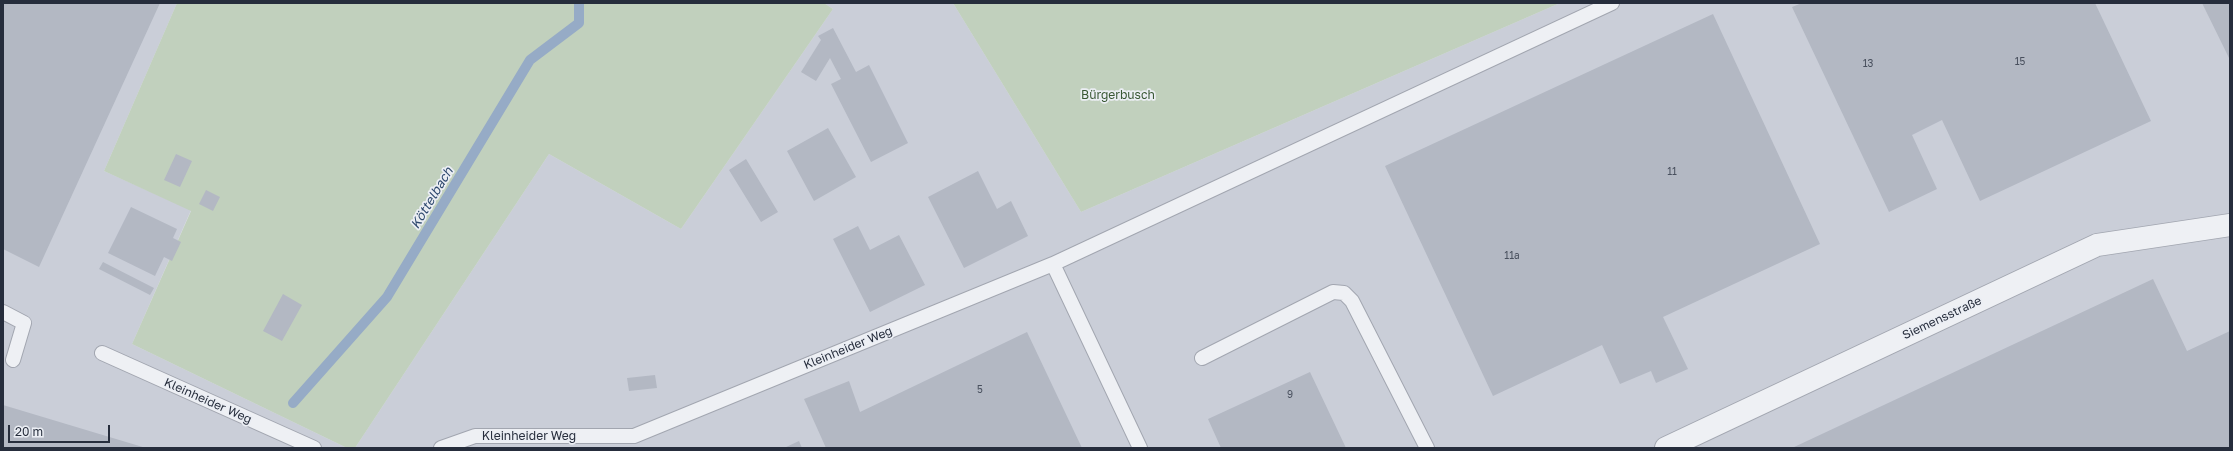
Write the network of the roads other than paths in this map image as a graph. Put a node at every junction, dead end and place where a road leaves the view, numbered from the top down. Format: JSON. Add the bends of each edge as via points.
{"nodes":[{"id":1,"x":1612,"y":3,"type":"edge"},
{"id":2,"x":2230,"y":225,"type":"edge"},
{"id":3,"x":1053,"y":264,"type":"junction"},
{"id":4,"x":3,"y":312,"type":"edge"},
{"id":5,"x":102,"y":353,"type":"dead end"},
{"id":6,"x":1202,"y":358,"type":"dead end"},
{"id":7,"x":13,"y":360,"type":"dead end"},
{"id":8,"x":314,"y":448,"type":"edge"},
{"id":9,"x":441,"y":448,"type":"edge"},
{"id":10,"x":1140,"y":448,"type":"edge"},
{"id":11,"x":1427,"y":448,"type":"edge"},
{"id":12,"x":1666,"y":448,"type":"edge"}],
"edges":[{"from":1,"to":3,"type":"lane","name":"Kleinheider Weg"},
{"from":2,"to":12,"type":"street","name":"Siemensstraße","via":[[2097,245]]},
{"from":3,"to":9,"type":"lane","name":"Kleinheider Weg","via":[[634,436],[475,436]]},
{"from":3,"to":10,"type":"lane"},
{"from":4,"to":7,"type":"lane","via":[[24,323]]},
{"from":5,"to":8,"type":"lane","name":"Kleinheider Weg"},
{"from":6,"to":11,"type":"lane","via":[[1332,292],[1344,293],[1352,301]]}]}
